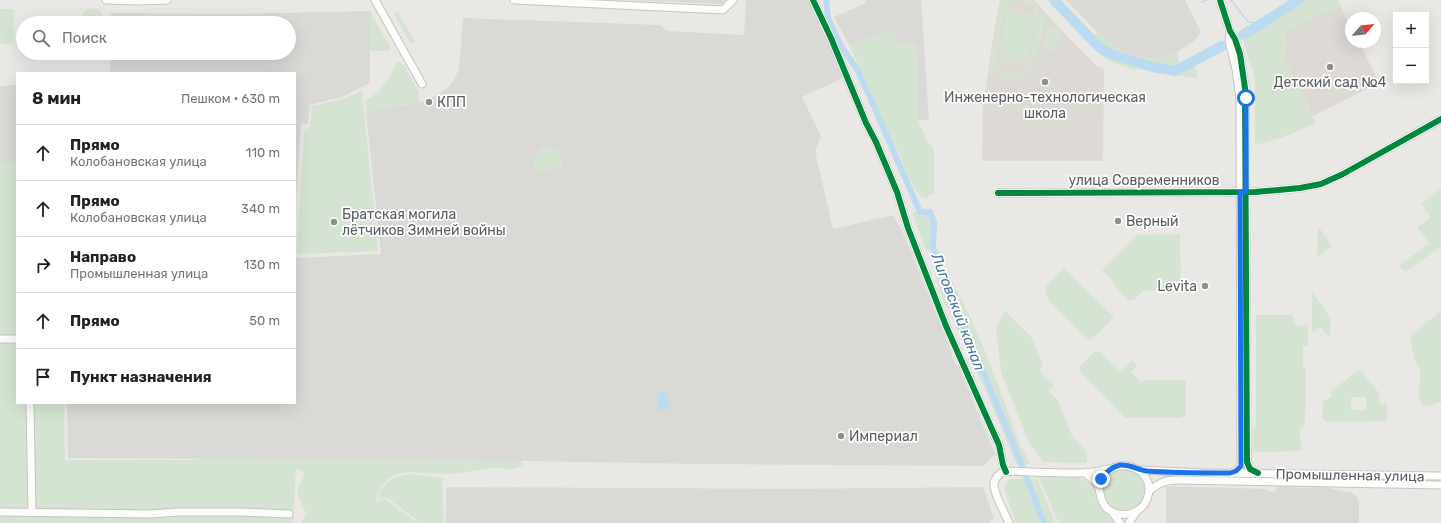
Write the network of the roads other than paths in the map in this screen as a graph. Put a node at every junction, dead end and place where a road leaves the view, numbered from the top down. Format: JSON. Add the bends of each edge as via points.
{"nodes":[{"id":1,"x":106,"y":0,"type":"edge"},
{"id":2,"x":167,"y":0,"type":"edge"},
{"id":3,"x":374,"y":0,"type":"edge"},
{"id":4,"x":514,"y":0,"type":"edge"},
{"id":5,"x":733,"y":0,"type":"edge"},
{"id":6,"x":813,"y":0,"type":"edge"},
{"id":7,"x":1220,"y":0,"type":"edge"},
{"id":8,"x":422,"y":84,"type":"dead end"},
{"id":9,"x":1441,"y":119,"type":"edge"},
{"id":10,"x":1243,"y":192,"type":"junction"},
{"id":11,"x":998,"y":193,"type":"dead end"},
{"id":12,"x":0,"y":339,"type":"edge"},
{"id":13,"x":16,"y":339,"type":"edge"},
{"id":14,"x":30,"y":404,"type":"edge"},
{"id":15,"x":1111,"y":468,"type":"junction"},
{"id":16,"x":1139,"y":470,"type":"junction"},
{"id":17,"x":1006,"y":472,"type":"junction"},
{"id":18,"x":1085,"y":473,"type":"junction"},
{"id":19,"x":1230,"y":473,"type":"junction"},
{"id":20,"x":1258,"y":474,"type":"junction"},
{"id":21,"x":1441,"y":476,"type":"edge"},
{"id":22,"x":1441,"y":485,"type":"edge"},
{"id":23,"x":1099,"y":489,"type":"junction"},
{"id":24,"x":1149,"y":491,"type":"junction"},
{"id":25,"x":1137,"y":511,"type":"junction"},
{"id":26,"x":0,"y":512,"type":"edge"},
{"id":27,"x":32,"y":512,"type":"junction"},
{"id":28,"x":1113,"y":512,"type":"junction"},
{"id":29,"x":290,"y":514,"type":"dead end"},
{"id":30,"x":1009,"y":523,"type":"edge"},
{"id":31,"x":1120,"y":523,"type":"edge"},
{"id":32,"x":1129,"y":523,"type":"edge"}],
"edges":[{"from":1,"to":2,"type":"street"},
{"from":3,"to":8,"type":"street"},
{"from":4,"to":5,"type":"street","via":[[723,10]]},
{"from":6,"to":17,"type":"street","via":[[897,192],[946,326],[999,444]]},
{"from":7,"to":10,"type":"street","via":[[1230,31],[1229,41],[1240,98]]},
{"from":9,"to":10,"type":"street","name":"улица Современников","via":[[1321,184],[1285,190]]},
{"from":10,"to":11,"type":"street","name":"улица Современников"},
{"from":10,"to":19,"type":"street","via":[[1241,466]]},
{"from":10,"to":20,"type":"street","via":[[1246,462],[1250,469]]},
{"from":12,"to":13,"type":"street"},
{"from":14,"to":27,"type":"street"},
{"from":15,"to":16,"type":"street","via":[[1125,465]]},
{"from":15,"to":18,"type":"street"},
{"from":15,"to":23,"type":"street","via":[[1101,479]]},
{"from":16,"to":19,"type":"street","name":"Промышленная улица"},
{"from":16,"to":24,"type":"street","via":[[1145,477]]},
{"from":17,"to":18,"type":"street"},
{"from":17,"to":30,"type":"street","via":[[996,477],[994,484]]},
{"from":18,"to":23,"type":"street","via":[[1094,480]]},
{"from":19,"to":20,"type":"street","name":"Промышленная улица"},
{"from":20,"to":21,"type":"street","name":"Промышленная улица"},
{"from":22,"to":24,"type":"street","name":"Промышленная улица","via":[[1176,480],[1160,482]]},
{"from":23,"to":28,"type":"street","via":[[1102,503]]},
{"from":24,"to":25,"type":"street","via":[[1144,505]]},
{"from":25,"to":28,"type":"street","via":[[1127,515]]},
{"from":25,"to":32,"type":"street"},
{"from":26,"to":27,"type":"street"},
{"from":27,"to":29,"type":"street"},
{"from":28,"to":31,"type":"street"}]}
